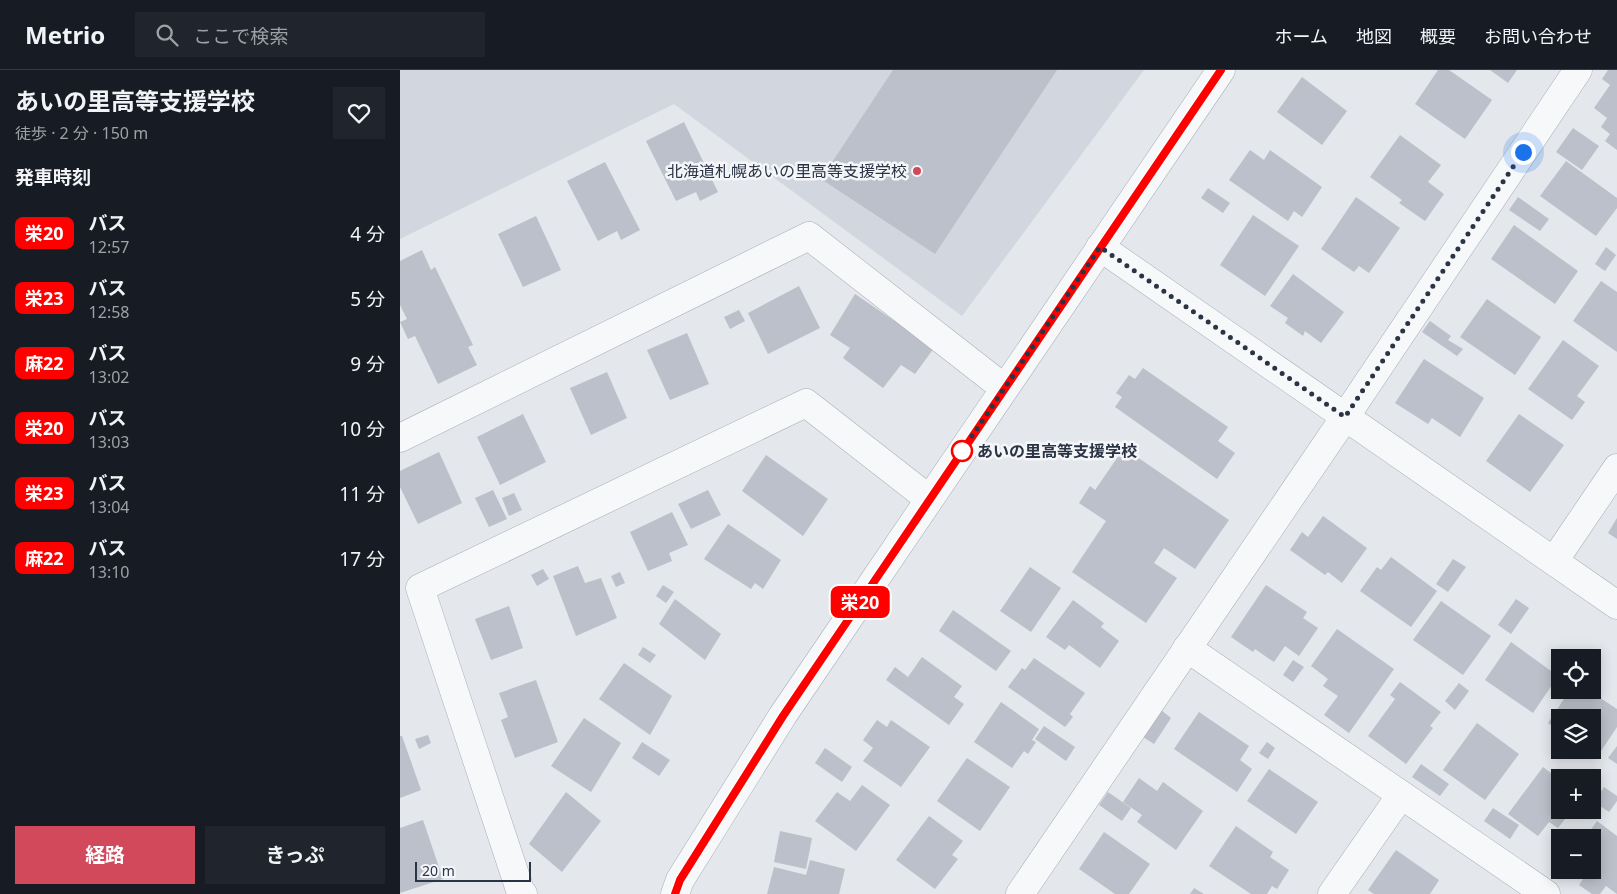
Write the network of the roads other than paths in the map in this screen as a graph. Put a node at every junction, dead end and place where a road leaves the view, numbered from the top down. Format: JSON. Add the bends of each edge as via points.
{"nodes":[{"id":1,"x":1221,"y":70,"type":"edge"},
{"id":2,"x":1578,"y":70,"type":"edge"},
{"id":3,"x":1100,"y":247,"type":"junction"},
{"id":4,"x":1004,"y":388,"type":"junction"},
{"id":5,"x":1345,"y":417,"type":"junction"},
{"id":6,"x":400,"y":438,"type":"edge"},
{"id":7,"x":1617,"y":468,"type":"edge"},
{"id":8,"x":929,"y":498,"type":"junction"},
{"id":9,"x":1554,"y":561,"type":"junction"},
{"id":10,"x":1617,"y":605,"type":"edge"},
{"id":11,"x":1187,"y":648,"type":"junction"},
{"id":12,"x":1401,"y":795,"type":"junction"},
{"id":13,"x":523,"y":894,"type":"edge"},
{"id":14,"x":675,"y":894,"type":"edge"},
{"id":15,"x":1020,"y":894,"type":"edge"},
{"id":16,"x":1332,"y":894,"type":"edge"},
{"id":17,"x":1546,"y":894,"type":"edge"}],
"edges":[{"from":1,"to":3,"type":"street"},
{"from":2,"to":5,"type":"street"},
{"from":3,"to":4,"type":"street"},
{"from":3,"to":5,"type":"street"},
{"from":4,"to":6,"type":"street","via":[[809,236]]},
{"from":4,"to":8,"type":"street"},
{"from":5,"to":9,"type":"street"},
{"from":5,"to":11,"type":"street"},
{"from":7,"to":9,"type":"street"},
{"from":8,"to":13,"type":"street","via":[[806,403],[420,588]]},
{"from":8,"to":14,"type":"street","via":[[783,716],[680,880]]},
{"from":9,"to":10,"type":"street"},
{"from":11,"to":12,"type":"street"},
{"from":11,"to":15,"type":"street"},
{"from":12,"to":16,"type":"street"},
{"from":12,"to":17,"type":"street"}]}
